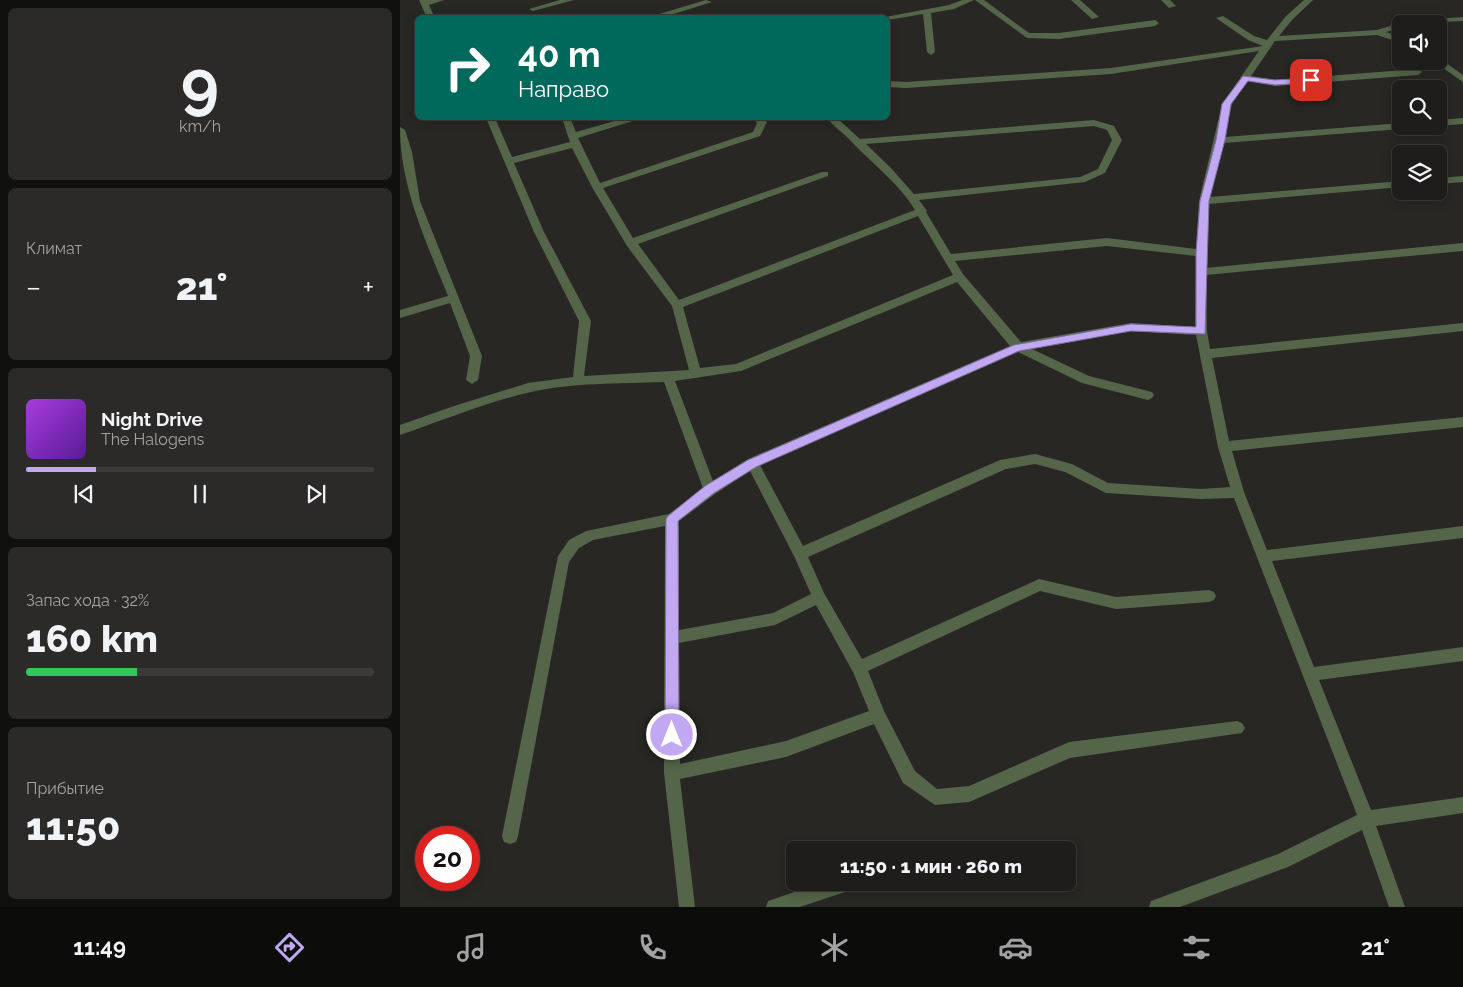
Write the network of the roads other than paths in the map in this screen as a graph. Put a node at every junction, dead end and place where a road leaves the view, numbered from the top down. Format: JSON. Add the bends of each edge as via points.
{"nodes":[{"id":1,"x":440,"y":0,"type":"edge"},
{"id":2,"x":530,"y":0,"type":"edge"},
{"id":3,"x":570,"y":0,"type":"edge"},
{"id":4,"x":970,"y":0,"type":"edge"},
{"id":5,"x":979,"y":0,"type":"edge"},
{"id":6,"x":1075,"y":0,"type":"edge"},
{"id":7,"x":1165,"y":0,"type":"edge"},
{"id":8,"x":1309,"y":0,"type":"edge"},
{"id":9,"x":424,"y":2,"type":"edge"},
{"id":10,"x":708,"y":2,"type":"dead end"},
{"id":11,"x":1172,"y":6,"type":"dead end"},
{"id":12,"x":927,"y":12,"type":"junction"},
{"id":13,"x":534,"y":13,"type":"edge"},
{"id":14,"x":430,"y":15,"type":"edge"},
{"id":15,"x":661,"y":15,"type":"edge"},
{"id":16,"x":890,"y":17,"type":"edge"},
{"id":17,"x":1095,"y":17,"type":"dead end"},
{"id":18,"x":1220,"y":18,"type":"dead end"},
{"id":19,"x":1463,"y":19,"type":"edge"},
{"id":20,"x":1447,"y":20,"type":"edge"},
{"id":21,"x":1155,"y":23,"type":"dead end"},
{"id":22,"x":1392,"y":28,"type":"edge"},
{"id":23,"x":1378,"y":32,"type":"junction"},
{"id":24,"x":1392,"y":37,"type":"edge"},
{"id":25,"x":1269,"y":44,"type":"junction"},
{"id":26,"x":931,"y":52,"type":"dead end"},
{"id":27,"x":1447,"y":67,"type":"edge"},
{"id":28,"x":1463,"y":69,"type":"edge"},
{"id":29,"x":1451,"y":70,"type":"junction"},
{"id":30,"x":1418,"y":72,"type":"dead end"},
{"id":31,"x":1246,"y":78,"type":"junction"},
{"id":32,"x":1463,"y":78,"type":"edge"},
{"id":33,"x":890,"y":84,"type":"edge"},
{"id":34,"x":491,"y":120,"type":"edge"},
{"id":35,"x":567,"y":120,"type":"edge"},
{"id":36,"x":628,"y":120,"type":"edge"},
{"id":37,"x":760,"y":120,"type":"edge"},
{"id":38,"x":834,"y":120,"type":"edge"},
{"id":39,"x":1463,"y":121,"type":"edge"},
{"id":40,"x":1447,"y":122,"type":"edge"},
{"id":41,"x":1392,"y":127,"type":"edge"},
{"id":42,"x":400,"y":130,"type":"edge"},
{"id":43,"x":574,"y":140,"type":"junction"},
{"id":44,"x":1220,"y":140,"type":"junction"},
{"id":45,"x":856,"y":142,"type":"junction"},
{"id":46,"x":508,"y":161,"type":"junction"},
{"id":47,"x":825,"y":174,"type":"dead end"},
{"id":48,"x":1463,"y":178,"type":"edge"},
{"id":49,"x":1447,"y":180,"type":"edge"},
{"id":50,"x":1392,"y":185,"type":"edge"},
{"id":51,"x":597,"y":187,"type":"junction"},
{"id":52,"x":912,"y":197,"type":"junction"},
{"id":53,"x":1204,"y":201,"type":"junction"},
{"id":54,"x":922,"y":211,"type":"junction"},
{"id":55,"x":631,"y":243,"type":"junction"},
{"id":56,"x":1463,"y":247,"type":"edge"},
{"id":57,"x":1201,"y":253,"type":"junction"},
{"id":58,"x":948,"y":258,"type":"junction"},
{"id":59,"x":1201,"y":272,"type":"junction"},
{"id":60,"x":959,"y":277,"type":"junction"},
{"id":61,"x":454,"y":298,"type":"junction"},
{"id":62,"x":677,"y":305,"type":"junction"},
{"id":63,"x":400,"y":314,"type":"edge"},
{"id":64,"x":1463,"y":327,"type":"edge"},
{"id":65,"x":1201,"y":331,"type":"junction"},
{"id":66,"x":1018,"y":348,"type":"junction"},
{"id":67,"x":1205,"y":354,"type":"junction"},
{"id":68,"x":696,"y":374,"type":"junction"},
{"id":69,"x":668,"y":377,"type":"junction"},
{"id":70,"x":472,"y":380,"type":"dead end"},
{"id":71,"x":578,"y":381,"type":"junction"},
{"id":72,"x":1148,"y":395,"type":"dead end"},
{"id":73,"x":1463,"y":422,"type":"edge"},
{"id":74,"x":400,"y":430,"type":"edge"},
{"id":75,"x":1224,"y":447,"type":"junction"},
{"id":76,"x":752,"y":463,"type":"junction"},
{"id":77,"x":710,"y":490,"type":"junction"},
{"id":78,"x":1238,"y":492,"type":"junction"},
{"id":79,"x":672,"y":519,"type":"junction"},
{"id":80,"x":1463,"y":532,"type":"edge"},
{"id":81,"x":800,"y":554,"type":"junction"},
{"id":82,"x":1264,"y":556,"type":"junction"},
{"id":83,"x":1209,"y":596,"type":"dead end"},
{"id":84,"x":819,"y":597,"type":"junction"},
{"id":85,"x":672,"y":638,"type":"junction"},
{"id":86,"x":1463,"y":654,"type":"edge"},
{"id":87,"x":858,"y":668,"type":"junction"},
{"id":88,"x":1310,"y":674,"type":"junction"},
{"id":89,"x":878,"y":715,"type":"junction"},
{"id":90,"x":1237,"y":728,"type":"dead end"},
{"id":91,"x":672,"y":773,"type":"junction"},
{"id":92,"x":1463,"y":805,"type":"edge"},
{"id":93,"x":1366,"y":819,"type":"junction"},
{"id":94,"x":510,"y":836,"type":"dead end"},
{"id":95,"x":824,"y":891,"type":"edge"},
{"id":96,"x":687,"y":907,"type":"edge"},
{"id":97,"x":774,"y":907,"type":"edge"},
{"id":98,"x":1157,"y":907,"type":"edge"},
{"id":99,"x":1398,"y":907,"type":"edge"}],
"edges":[{"from":1,"to":9,"type":"lane"},
{"from":2,"to":13,"type":"lane"},
{"from":3,"to":13,"type":"lane"},
{"from":4,"to":12,"type":"lane"},
{"from":5,"to":21,"type":"lane","via":[[1028,36],[1059,36]]},
{"from":6,"to":17,"type":"lane"},
{"from":7,"to":11,"type":"lane"},
{"from":8,"to":25,"type":"lane","via":[[1289,18]]},
{"from":9,"to":14,"type":"lane"},
{"from":10,"to":15,"type":"lane"},
{"from":12,"to":16,"type":"lane"},
{"from":12,"to":26,"type":"lane"},
{"from":18,"to":25,"type":"lane","via":[[1251,38]]},
{"from":19,"to":20,"type":"lane"},
{"from":22,"to":23,"type":"lane"},
{"from":23,"to":24,"type":"lane"},
{"from":23,"to":25,"type":"lane"},
{"from":25,"to":31,"type":"lane"},
{"from":25,"to":33,"type":"lane","via":[[1111,71]]},
{"from":27,"to":29,"type":"lane"},
{"from":28,"to":29,"type":"lane"},
{"from":29,"to":32,"type":"lane"},
{"from":30,"to":31,"type":"lane","via":[[1275,83]]},
{"from":31,"to":44,"type":"lane","via":[[1227,104]]},
{"from":34,"to":46,"type":"lane"},
{"from":35,"to":43,"type":"lane"},
{"from":36,"to":43,"type":"lane"},
{"from":37,"to":51,"type":"lane","via":[[762,122],[757,134]]},
{"from":38,"to":45,"type":"lane"},
{"from":39,"to":40,"type":"lane"},
{"from":41,"to":44,"type":"lane"},
{"from":42,"to":61,"type":"lane","via":[[415,201]]},
{"from":43,"to":46,"type":"lane"},
{"from":43,"to":51,"type":"lane"},
{"from":44,"to":53,"type":"lane"},
{"from":45,"to":52,"type":"lane"},
{"from":45,"to":52,"type":"lane","via":[[1094,123],[1110,128],[1117,140],[1102,172],[1082,180]]},
{"from":46,"to":71,"type":"lane","via":[[538,232],[585,321]]},
{"from":47,"to":55,"type":"lane"},
{"from":48,"to":49,"type":"lane"},
{"from":50,"to":53,"type":"lane"},
{"from":51,"to":55,"type":"lane"},
{"from":52,"to":54,"type":"lane"},
{"from":53,"to":57,"type":"lane"},
{"from":54,"to":58,"type":"lane"},
{"from":54,"to":62,"type":"lane"},
{"from":55,"to":62,"type":"lane"},
{"from":56,"to":59,"type":"lane"},
{"from":57,"to":58,"type":"lane","via":[[1107,242]]},
{"from":57,"to":59,"type":"lane"},
{"from":58,"to":60,"type":"lane"},
{"from":59,"to":65,"type":"lane"},
{"from":60,"to":66,"type":"lane"},
{"from":60,"to":68,"type":"lane","via":[[736,368]]},
{"from":61,"to":63,"type":"lane"},
{"from":61,"to":70,"type":"lane","via":[[476,356]]},
{"from":62,"to":68,"type":"lane"},
{"from":64,"to":67,"type":"lane"},
{"from":65,"to":66,"type":"lane","via":[[1131,327]]},
{"from":65,"to":67,"type":"lane"},
{"from":66,"to":72,"type":"lane","via":[[1086,380]]},
{"from":66,"to":76,"type":"lane"},
{"from":67,"to":75,"type":"lane"},
{"from":68,"to":69,"type":"lane"},
{"from":69,"to":71,"type":"lane"},
{"from":69,"to":77,"type":"lane"},
{"from":71,"to":74,"type":"lane","via":[[528,388]]},
{"from":73,"to":75,"type":"lane"},
{"from":75,"to":78,"type":"lane"},
{"from":76,"to":77,"type":"lane"},
{"from":76,"to":81,"type":"lane"},
{"from":77,"to":79,"type":"lane"},
{"from":78,"to":81,"type":"lane","via":[[1202,494],[1106,488],[1068,468],[1034,459],[1004,464]]},
{"from":78,"to":82,"type":"lane"},
{"from":79,"to":85,"type":"lane"},
{"from":79,"to":94,"type":"lane","via":[[591,534],[574,544],[563,560]]},
{"from":80,"to":82,"type":"lane"},
{"from":81,"to":84,"type":"lane"},
{"from":82,"to":88,"type":"lane"},
{"from":83,"to":87,"type":"lane","via":[[1116,603],[1039,585]]},
{"from":84,"to":85,"type":"lane","via":[[775,619]]},
{"from":84,"to":87,"type":"lane"},
{"from":85,"to":91,"type":"lane"},
{"from":86,"to":88,"type":"lane"},
{"from":87,"to":89,"type":"lane"},
{"from":88,"to":93,"type":"lane"},
{"from":89,"to":90,"type":"lane","via":[[909,777],[935,797],[970,794],[1069,750]]},
{"from":89,"to":91,"type":"lane","via":[[786,749]]},
{"from":91,"to":96,"type":"lane"},
{"from":92,"to":93,"type":"lane"},
{"from":93,"to":98,"type":"lane","via":[[1282,861]]},
{"from":93,"to":99,"type":"lane"},
{"from":95,"to":97,"type":"lane"}]}
